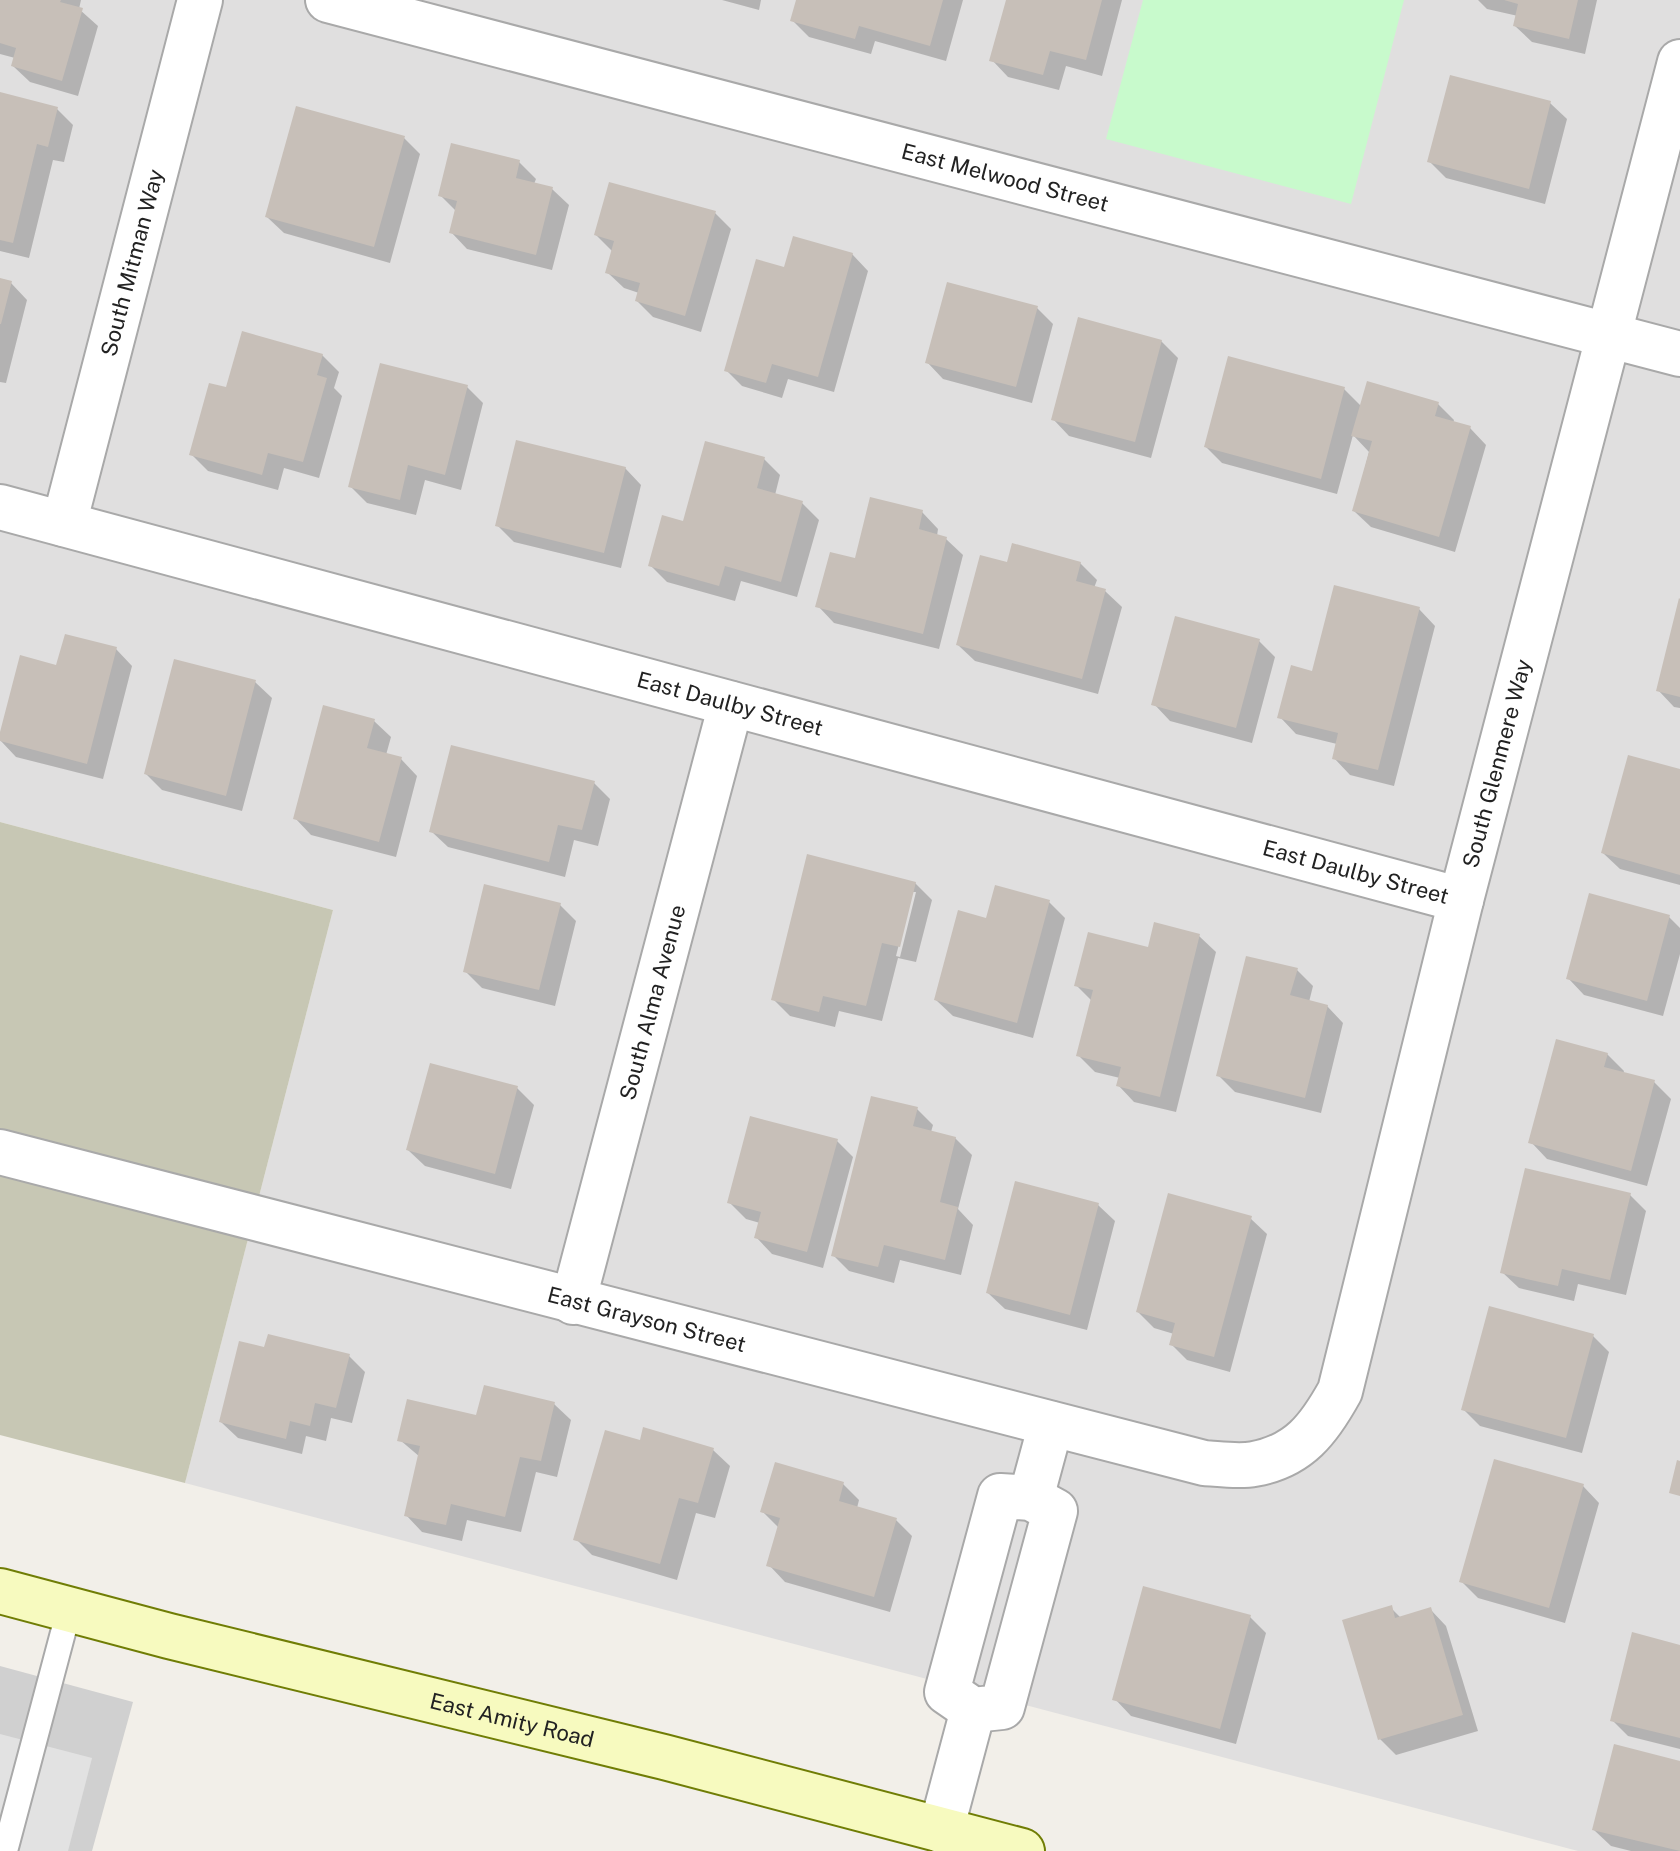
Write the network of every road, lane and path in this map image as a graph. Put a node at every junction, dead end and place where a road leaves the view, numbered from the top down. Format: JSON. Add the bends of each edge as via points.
{"nodes":[{"id":1,"x":200,"y":0,"type":"edge"},
{"id":2,"x":328,"y":0,"type":"edge"},
{"id":3,"x":1680,"y":62,"type":"edge"},
{"id":4,"x":1609,"y":336,"type":"junction"},
{"id":5,"x":1680,"y":354,"type":"edge"},
{"id":6,"x":0,"y":507,"type":"edge"},
{"id":7,"x":64,"y":524,"type":"junction"},
{"id":8,"x":731,"y":704,"type":"junction"},
{"id":9,"x":1461,"y":900,"type":"junction"},
{"id":10,"x":0,"y":1152,"type":"edge"},
{"id":11,"x":573,"y":1302,"type":"junction"},
{"id":12,"x":1051,"y":1424,"type":"junction"},
{"id":13,"x":1293,"y":1451,"type":"joint"},
{"id":14,"x":1031,"y":1498,"type":"junction"},
{"id":15,"x":0,"y":1591,"type":"edge"},
{"id":16,"x":69,"y":1610,"type":"junction"},
{"id":17,"x":973,"y":1710,"type":"junction"},
{"id":18,"x":9,"y":1800,"type":"edge"},
{"id":19,"x":941,"y":1830,"type":"junction"},
{"id":20,"x":5,"y":1851,"type":"edge"},
{"id":21,"x":1022,"y":1851,"type":"edge"}],
"edges":[{"from":1,"to":7,"type":"street","name":"South Mitman Way"},
{"from":2,"to":4,"type":"street","name":"East Melwood Street"},
{"from":3,"to":4,"type":"street","name":"South Glenmere Way"},
{"from":4,"to":5,"type":"street","name":"East Melwood Street"},
{"from":4,"to":9,"type":"street","name":"South Glenmere Way"},
{"from":6,"to":7,"type":"street","name":"East Daulby Street"},
{"from":7,"to":8,"type":"street","name":"East Daulby Street"},
{"from":8,"to":9,"type":"street","name":"East Daulby Street"},
{"from":8,"to":11,"type":"street","name":"South Alma Avenue"},
{"from":9,"to":13,"type":"street","name":"South Glenmere Way","via":[[1340,1391],[1323,1422]]},
{"from":10,"to":11,"type":"street","name":"East Grayson Street"},
{"from":11,"to":12,"type":"street","name":"East Grayson Street"},
{"from":12,"to":13,"type":"street","name":"East Grayson Street","via":[[1204,1463],[1253,1464]]},
{"from":12,"to":14,"type":"street"},
{"from":14,"to":17,"type":"street","via":[[1055,1511],[1007,1692],[1002,1707]]},
{"from":14,"to":17,"type":"street","via":[[1000,1496],[947,1692]]},
{"from":15,"to":16,"type":"main road","name":"East Amity Road"},
{"from":16,"to":18,"type":"lane"},
{"from":16,"to":19,"type":"main road","name":"East Amity Road"},
{"from":17,"to":19,"type":"street"},
{"from":18,"to":20,"type":"lane"},
{"from":19,"to":21,"type":"main road","name":"East Amity Road"}]}
